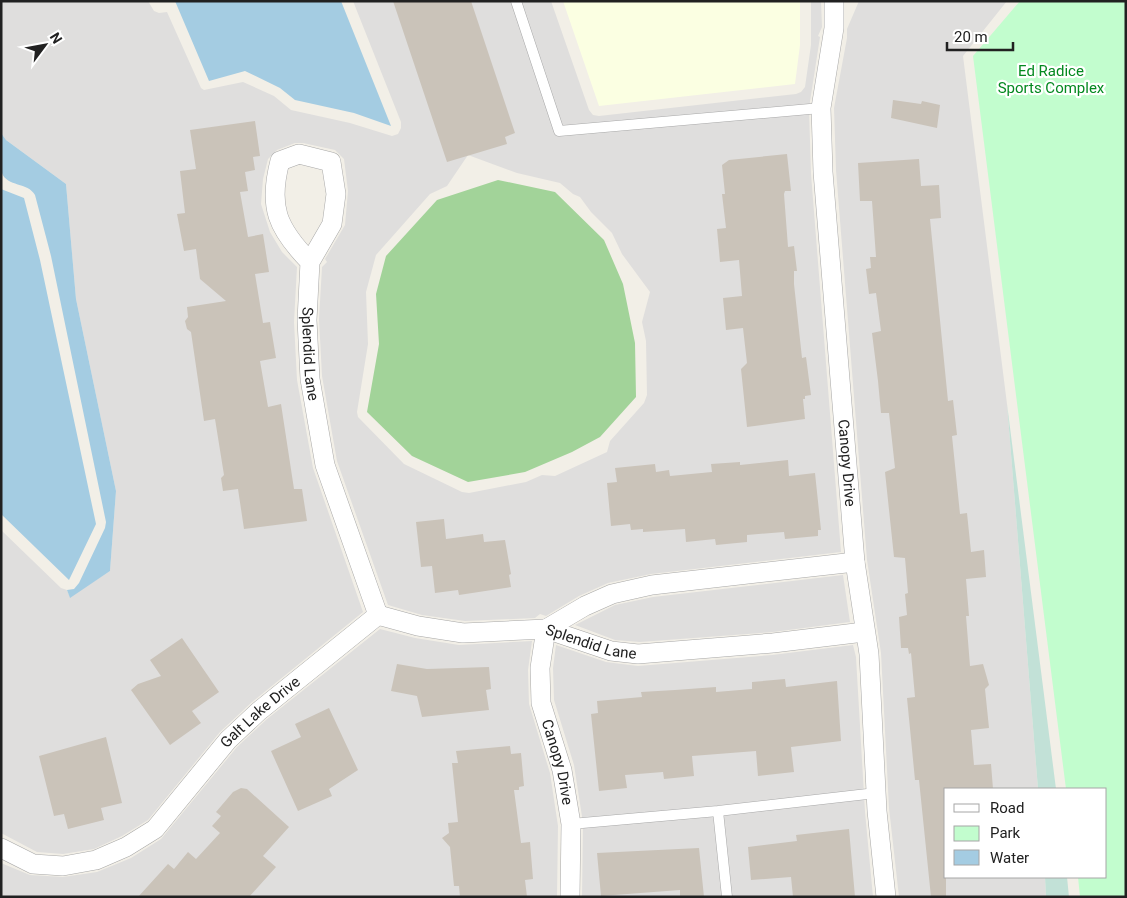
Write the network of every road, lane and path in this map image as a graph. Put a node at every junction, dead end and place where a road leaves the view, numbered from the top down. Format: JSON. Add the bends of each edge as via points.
{"nodes":[{"id":1,"x":516,"y":1,"type":"edge"},
{"id":2,"x":834,"y":1,"type":"edge"},
{"id":3,"x":846,"y":1,"type":"edge"},
{"id":4,"x":834,"y":28,"type":"junction"},
{"id":5,"x":821,"y":108,"type":"junction"},
{"id":6,"x":310,"y":262,"type":"junction"},
{"id":7,"x":855,"y":562,"type":"junction"},
{"id":8,"x":378,"y":615,"type":"junction"},
{"id":9,"x":546,"y":629,"type":"junction"},
{"id":10,"x":864,"y":632,"type":"junction"},
{"id":11,"x":876,"y":793,"type":"junction"},
{"id":12,"x":718,"y":812,"type":"junction"},
{"id":13,"x":571,"y":824,"type":"junction"},
{"id":14,"x":1,"y":848,"type":"edge"},
{"id":15,"x":570,"y":897,"type":"edge"},
{"id":16,"x":727,"y":897,"type":"edge"},
{"id":17,"x":886,"y":897,"type":"edge"}],
"edges":[{"from":1,"to":5,"type":"lane","via":[[559,132]]},
{"from":2,"to":4,"type":"street","name":"Canopy Drive"},
{"from":3,"to":4,"type":"street","name":"Canopy Drive"},
{"from":4,"to":5,"type":"street","name":"Canopy Drive"},
{"from":5,"to":7,"type":"street","name":"Canopy Drive","via":[[823,172]]},
{"from":6,"to":6,"type":"street","name":"Splendid Lane","via":[[332,224],[336,194],[331,162],[299,154],[280,161],[273,199],[281,225],[292,244]]},
{"from":6,"to":8,"type":"street","name":"Splendid Lane","via":[[307,320],[310,379],[325,465]]},
{"from":7,"to":9,"type":"street","name":"Splendid Lane","via":[[644,587],[612,594]]},
{"from":7,"to":10,"type":"street","name":"Canopy Drive"},
{"from":8,"to":9,"type":"street","via":[[463,633]]},
{"from":8,"to":14,"type":"street","name":"Galt Lake Drive","via":[[228,740],[172,810],[148,834],[96,860],[62,866],[32,864]]},
{"from":9,"to":10,"type":"street","name":"Splendid Lane","via":[[611,651],[638,654],[773,644]]},
{"from":9,"to":13,"type":"street","name":"Canopy Drive","via":[[540,668],[541,703],[562,770]]},
{"from":10,"to":11,"type":"street","name":"Canopy Drive","via":[[869,654]]},
{"from":11,"to":12,"type":"lane"},
{"from":11,"to":17,"type":"street","name":"Canopy Drive"},
{"from":12,"to":13,"type":"lane"},
{"from":12,"to":16,"type":"lane"},
{"from":13,"to":15,"type":"street","name":"Canopy Drive"}]}
